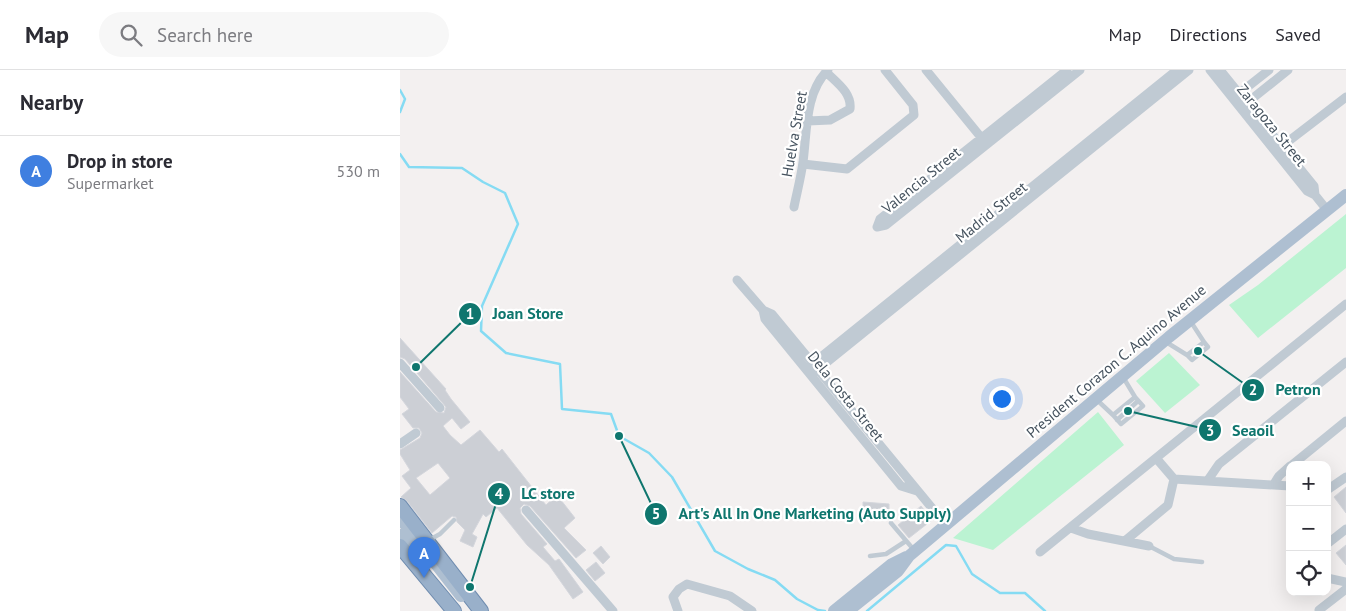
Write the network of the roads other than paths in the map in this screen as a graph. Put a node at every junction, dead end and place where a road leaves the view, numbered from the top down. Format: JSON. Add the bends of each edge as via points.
{"nodes":[{"id":1,"x":886,"y":70,"type":"edge"},
{"id":2,"x":926,"y":70,"type":"edge"},
{"id":3,"x":1067,"y":70,"type":"edge"},
{"id":4,"x":1080,"y":70,"type":"edge"},
{"id":5,"x":1177,"y":70,"type":"edge"},
{"id":6,"x":1190,"y":70,"type":"edge"},
{"id":7,"x":1210,"y":70,"type":"edge"},
{"id":8,"x":1220,"y":70,"type":"edge"},
{"id":9,"x":1269,"y":70,"type":"edge"},
{"id":10,"x":1288,"y":70,"type":"edge"},
{"id":11,"x":827,"y":71,"type":"edge"},
{"id":12,"x":1236,"y":96,"type":"junction"},
{"id":13,"x":1346,"y":97,"type":"edge"},
{"id":14,"x":1244,"y":105,"type":"junction"},
{"id":15,"x":808,"y":121,"type":"junction"},
{"id":16,"x":984,"y":141,"type":"junction"},
{"id":17,"x":1278,"y":149,"type":"junction"},
{"id":18,"x":803,"y":164,"type":"junction"},
{"id":19,"x":1346,"y":195,"type":"edge"},
{"id":20,"x":794,"y":207,"type":"dead end"},
{"id":21,"x":1327,"y":210,"type":"junction"},
{"id":22,"x":738,"y":280,"type":"dead end"},
{"id":23,"x":1346,"y":304,"type":"edge"},
{"id":24,"x":1190,"y":320,"type":"junction"},
{"id":25,"x":1165,"y":341,"type":"junction"},
{"id":26,"x":400,"y":362,"type":"edge"},
{"id":27,"x":1346,"y":362,"type":"edge"},
{"id":28,"x":812,"y":369,"type":"junction"},
{"id":29,"x":1123,"y":377,"type":"junction"},
{"id":30,"x":1096,"y":399,"type":"junction"},
{"id":31,"x":1137,"y":399,"type":"junction"},
{"id":32,"x":440,"y":408,"type":"dead end"},
{"id":33,"x":1113,"y":415,"type":"junction"},
{"id":34,"x":1346,"y":420,"type":"edge"},
{"id":35,"x":416,"y":433,"type":"dead end"},
{"id":36,"x":400,"y":444,"type":"edge"},
{"id":37,"x":1156,"y":458,"type":"junction"},
{"id":38,"x":1297,"y":461,"type":"edge"},
{"id":39,"x":1286,"y":470,"type":"edge"},
{"id":40,"x":1346,"y":477,"type":"edge"},
{"id":41,"x":1174,"y":479,"type":"junction"},
{"id":42,"x":1208,"y":480,"type":"junction"},
{"id":43,"x":1274,"y":484,"type":"junction"},
{"id":44,"x":1286,"y":486,"type":"edge"},
{"id":45,"x":1331,"y":487,"type":"edge"},
{"id":46,"x":400,"y":506,"type":"edge"},
{"id":47,"x":526,"y":510,"type":"dead end"},
{"id":48,"x":400,"y":518,"type":"edge"},
{"id":49,"x":454,"y":520,"type":"dead end"},
{"id":50,"x":891,"y":523,"type":"dead end"},
{"id":51,"x":946,"y":525,"type":"junction"},
{"id":52,"x":1071,"y":528,"type":"junction"},
{"id":53,"x":1346,"y":529,"type":"edge"},
{"id":54,"x":400,"y":534,"type":"edge"},
{"id":55,"x":1126,"y":540,"type":"junction"},
{"id":56,"x":1331,"y":541,"type":"edge"},
{"id":57,"x":426,"y":542,"type":"junction"},
{"id":58,"x":400,"y":546,"type":"edge"},
{"id":59,"x":1149,"y":546,"type":"joint"},
{"id":60,"x":910,"y":549,"type":"junction"},
{"id":61,"x":1040,"y":552,"type":"dead end"},
{"id":62,"x":870,"y":556,"type":"dead end"},
{"id":63,"x":1202,"y":562,"type":"dead end"},
{"id":64,"x":1331,"y":579,"type":"edge"},
{"id":65,"x":1346,"y":582,"type":"edge"},
{"id":66,"x":1346,"y":589,"type":"edge"},
{"id":67,"x":843,"y":610,"type":"edge"},
{"id":68,"x":1319,"y":610,"type":"edge"},
{"id":69,"x":454,"y":611,"type":"edge"},
{"id":70,"x":461,"y":611,"type":"edge"},
{"id":71,"x":474,"y":611,"type":"edge"},
{"id":72,"x":481,"y":611,"type":"edge"},
{"id":73,"x":613,"y":611,"type":"edge"},
{"id":74,"x":678,"y":611,"type":"edge"},
{"id":75,"x":752,"y":611,"type":"edge"}],
"edges":[{"from":1,"to":18,"type":"street","via":[[913,105],[914,115],[847,169]]},
{"from":2,"to":16,"type":"street"},
{"from":3,"to":16,"type":"street","name":"Valencia Street"},
{"from":4,"to":16,"type":"street","name":"Valencia Street"},
{"from":5,"to":28,"type":"street","name":"Madrid Street"},
{"from":6,"to":28,"type":"street","name":"Madrid Street"},
{"from":7,"to":12,"type":"street","name":"Zaragoza Street"},
{"from":8,"to":12,"type":"street","name":"Zaragoza Street"},
{"from":9,"to":12,"type":"street"},
{"from":10,"to":14,"type":"street"},
{"from":11,"to":15,"type":"street","name":"Huelva Street","via":[[817,84]]},
{"from":11,"to":15,"type":"street","via":[[844,89],[851,101],[850,109],[830,120]]},
{"from":12,"to":14,"type":"street","name":"Zaragoza Street"},
{"from":13,"to":17,"type":"street"},
{"from":14,"to":17,"type":"street","name":"Zaragoza Street"},
{"from":15,"to":18,"type":"street","name":"Huelva Street"},
{"from":16,"to":16,"type":"street","name":"Valencia Street","via":[[880,219],[877,227],[886,225]]},
{"from":17,"to":21,"type":"street","name":"Zaragoza Street","via":[[1314,186],[1315,194]]},
{"from":18,"to":20,"type":"street","name":"Huelva Street"},
{"from":19,"to":21,"type":"main road","name":"President Corazon C. Aquino Avenue"},
{"from":21,"to":24,"type":"main road","name":"President Corazon C. Aquino Avenue"},
{"from":22,"to":28,"type":"street","name":"Dela Costa Street","via":[[762,310],[765,320]]},
{"from":23,"to":37,"type":"street"},
{"from":24,"to":25,"type":"main road","name":"President Corazon C. Aquino Avenue"},
{"from":24,"to":25,"type":"lane","via":[[1208,347],[1192,360]]},
{"from":25,"to":29,"type":"main road","name":"President Corazon C. Aquino Avenue"},
{"from":26,"to":32,"type":"street"},
{"from":27,"to":42,"type":"street","via":[[1219,464]]},
{"from":28,"to":51,"type":"street","name":"Dela Costa Street","via":[[901,486],[918,491]]},
{"from":29,"to":30,"type":"main road","name":"President Corazon C. Aquino Avenue"},
{"from":29,"to":31,"type":"lane"},
{"from":30,"to":33,"type":"lane"},
{"from":30,"to":51,"type":"main road","name":"President Corazon C. Aquino Avenue"},
{"from":31,"to":33,"type":"lane"},
{"from":31,"to":33,"type":"lane","via":[[1143,406],[1121,424]]},
{"from":34,"to":38,"type":"street"},
{"from":35,"to":36,"type":"street"},
{"from":37,"to":41,"type":"street"},
{"from":37,"to":52,"type":"street"},
{"from":39,"to":43,"type":"street"},
{"from":40,"to":45,"type":"street"},
{"from":41,"to":42,"type":"street"},
{"from":41,"to":55,"type":"street","via":[[1168,505]]},
{"from":42,"to":43,"type":"street"},
{"from":43,"to":44,"type":"street"},
{"from":46,"to":57,"type":"highway"},
{"from":47,"to":73,"type":"street"},
{"from":48,"to":71,"type":"main road"},
{"from":49,"to":57,"type":"lane"},
{"from":50,"to":60,"type":"lane"},
{"from":51,"to":60,"type":"main road","name":"President Corazon C. Aquino Avenue"},
{"from":52,"to":55,"type":"street"},
{"from":52,"to":61,"type":"street"},
{"from":53,"to":56,"type":"street"},
{"from":54,"to":70,"type":"main road"},
{"from":55,"to":59,"type":"street"},
{"from":57,"to":72,"type":"highway"},
{"from":58,"to":69,"type":"highway"},
{"from":59,"to":63,"type":"lane","via":[[1174,559]]},
{"from":60,"to":62,"type":"lane"},
{"from":60,"to":67,"type":"main road","name":"President Corazon C. Aquino Avenue","via":[[895,568]]},
{"from":64,"to":65,"type":"street"},
{"from":66,"to":68,"type":"street"},
{"from":74,"to":75,"type":"street","via":[[673,597],[687,584],[730,596]]}]}
